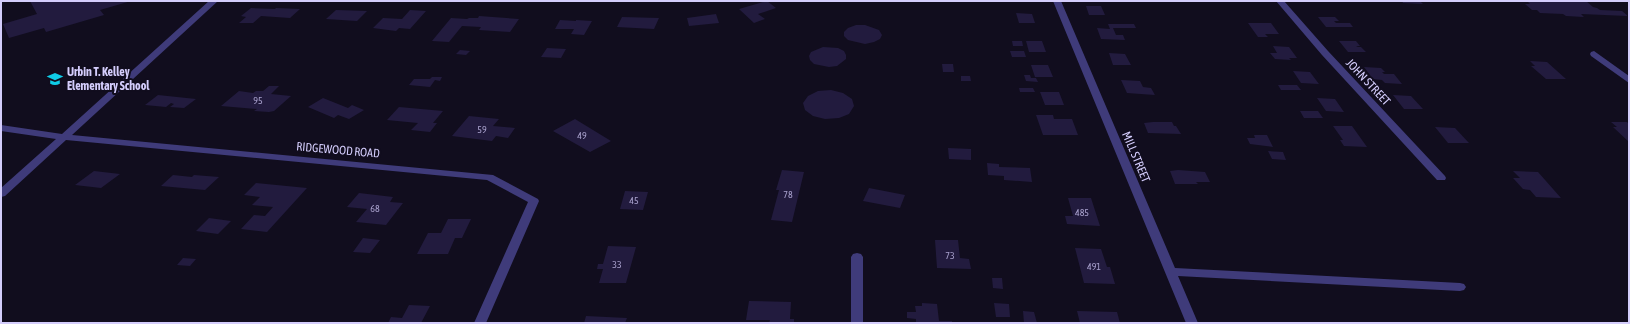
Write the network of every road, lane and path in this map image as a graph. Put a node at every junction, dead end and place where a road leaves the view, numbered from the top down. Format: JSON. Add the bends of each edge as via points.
{"nodes":[{"id":1,"x":214,"y":1,"type":"edge"},
{"id":2,"x":1057,"y":1,"type":"edge"},
{"id":3,"x":1280,"y":1,"type":"edge"},
{"id":4,"x":1594,"y":54,"type":"dead end"},
{"id":5,"x":1629,"y":80,"type":"edge"},
{"id":6,"x":1,"y":128,"type":"edge"},
{"id":7,"x":65,"y":137,"type":"junction"},
{"id":8,"x":1441,"y":178,"type":"dead end"},
{"id":9,"x":1,"y":194,"type":"edge"},
{"id":10,"x":857,"y":257,"type":"dead end"},
{"id":11,"x":1170,"y":272,"type":"junction"},
{"id":12,"x":1460,"y":287,"type":"dead end"},
{"id":13,"x":480,"y":323,"type":"edge"},
{"id":14,"x":857,"y":323,"type":"edge"},
{"id":15,"x":1192,"y":323,"type":"edge"}],
"edges":[{"from":1,"to":7,"type":"street"},
{"from":2,"to":11,"type":"street","name":"MILL STREET"},
{"from":3,"to":8,"type":"street","name":"JOHN STREET"},
{"from":4,"to":5,"type":"street"},
{"from":6,"to":7,"type":"street","name":"RIDGEWOOD ROAD"},
{"from":7,"to":9,"type":"street"},
{"from":7,"to":13,"type":"street","name":"RIDGEWOOD ROAD","via":[[489,177],[534,201]]},
{"from":10,"to":14,"type":"street"},
{"from":11,"to":12,"type":"street"},
{"from":11,"to":15,"type":"street","name":"MILL STREET"}]}
